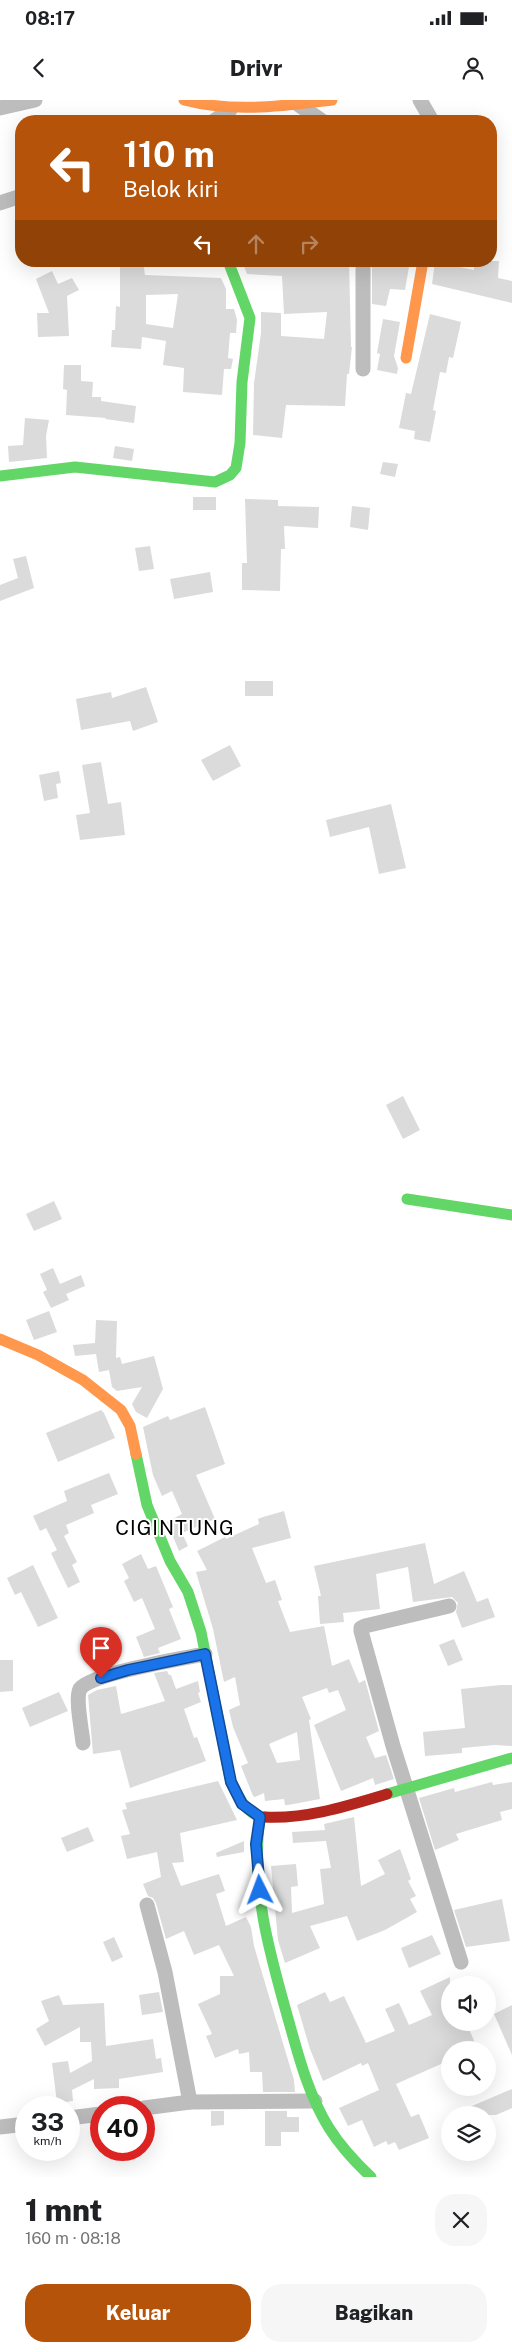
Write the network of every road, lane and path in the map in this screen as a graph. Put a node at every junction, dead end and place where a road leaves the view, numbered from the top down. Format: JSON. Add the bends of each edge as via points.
{"nodes":[{"id":1,"x":35,"y":100,"type":"edge"},
{"id":2,"x":184,"y":100,"type":"edge"},
{"id":3,"x":332,"y":100,"type":"edge"},
{"id":4,"x":420,"y":100,"type":"edge"},
{"id":5,"x":294,"y":102,"type":"edge"},
{"id":6,"x":0,"y":108,"type":"edge"},
{"id":7,"x":230,"y":110,"type":"junction"},
{"id":8,"x":223,"y":115,"type":"edge"},
{"id":9,"x":313,"y":115,"type":"edge"},
{"id":10,"x":429,"y":115,"type":"edge"},
{"id":11,"x":15,"y":198,"type":"edge"},
{"id":12,"x":0,"y":203,"type":"edge"},
{"id":13,"x":230,"y":267,"type":"edge"},
{"id":14,"x":363,"y":267,"type":"edge"},
{"id":15,"x":422,"y":267,"type":"edge"},
{"id":16,"x":406,"y":358,"type":"dead end"},
{"id":17,"x":363,"y":369,"type":"dead end"},
{"id":18,"x":0,"y":476,"type":"edge"},
{"id":19,"x":407,"y":1199,"type":"dead end"},
{"id":20,"x":512,"y":1215,"type":"edge"},
{"id":21,"x":0,"y":1339,"type":"edge"},
{"id":22,"x":449,"y":1606,"type":"dead end"},
{"id":23,"x":205,"y":1654,"type":"junction"},
{"id":24,"x":83,"y":1742,"type":"dead end"},
{"id":25,"x":512,"y":1758,"type":"edge"},
{"id":26,"x":406,"y":1788,"type":"junction"},
{"id":27,"x":260,"y":1817,"type":"junction"},
{"id":28,"x":146,"y":1905,"type":"dead end"},
{"id":29,"x":461,"y":1962,"type":"dead end"},
{"id":30,"x":315,"y":2101,"type":"junction"},
{"id":31,"x":190,"y":2102,"type":"junction"},
{"id":32,"x":155,"y":2107,"type":"edge"},
{"id":33,"x":15,"y":2125,"type":"edge"},
{"id":34,"x":0,"y":2127,"type":"edge"},
{"id":35,"x":371,"y":2177,"type":"edge"}],
"edges":[{"from":1,"to":6,"type":"street"},
{"from":2,"to":7,"type":"street"},
{"from":3,"to":5,"type":"street"},
{"from":4,"to":10,"type":"street"},
{"from":5,"to":7,"type":"street","via":[[262,109]]},
{"from":5,"to":9,"type":"street"},
{"from":7,"to":8,"type":"street"},
{"from":11,"to":12,"type":"street"},
{"from":13,"to":18,"type":"street","via":[[250,318],[242,382],[240,443],[236,468],[230,475],[215,482],[75,467]]},
{"from":14,"to":17,"type":"street"},
{"from":15,"to":16,"type":"street"},
{"from":19,"to":20,"type":"street"},
{"from":21,"to":23,"type":"street","via":[[83,1380],[121,1410],[135,1443],[147,1505],[170,1561],[188,1592]]},
{"from":22,"to":26,"type":"street","via":[[361,1628]]},
{"from":23,"to":24,"type":"street","via":[[87,1682],[78,1697]]},
{"from":23,"to":27,"type":"street","via":[[231,1782],[242,1804]]},
{"from":25,"to":26,"type":"street"},
{"from":26,"to":27,"type":"street","via":[[336,1810],[289,1818]]},
{"from":26,"to":29,"type":"street"},
{"from":27,"to":30,"type":"street","via":[[256,1844],[266,1943]]},
{"from":28,"to":31,"type":"street","via":[[165,1972]]},
{"from":30,"to":31,"type":"street"},
{"from":30,"to":35,"type":"street","via":[[350,2158]]},
{"from":31,"to":32,"type":"street"},
{"from":33,"to":34,"type":"street"}]}
